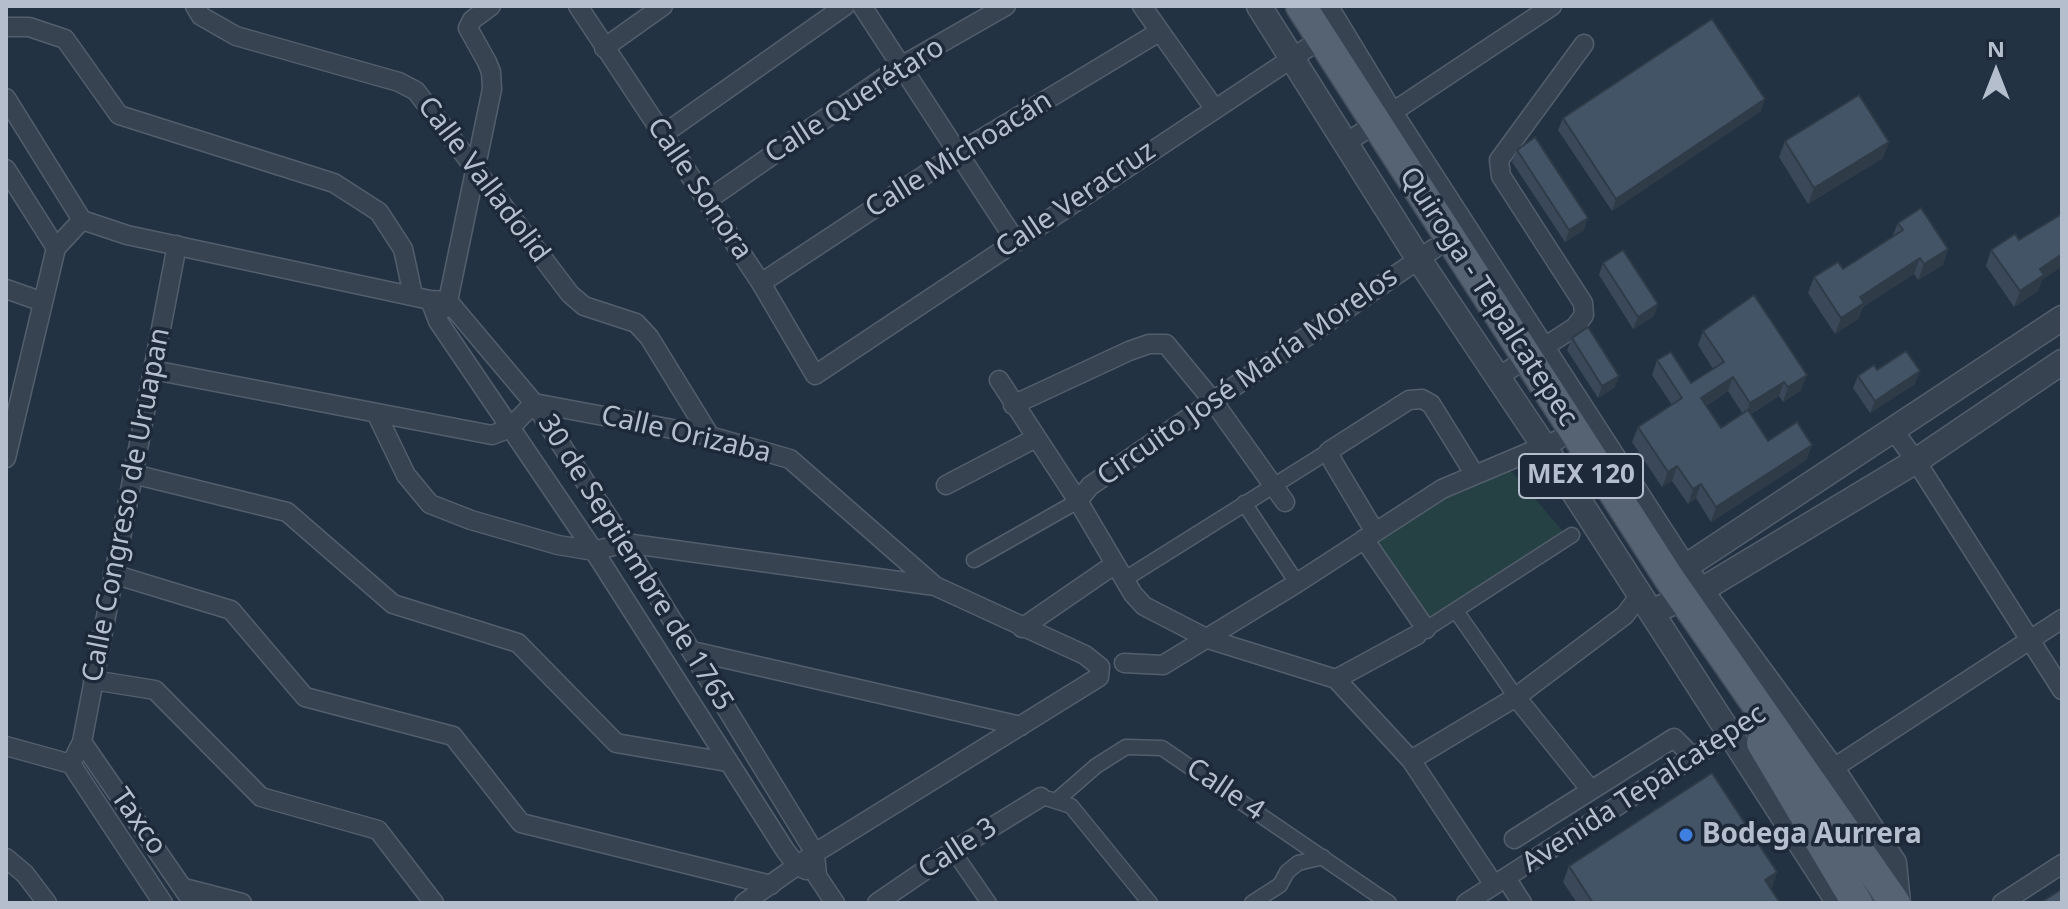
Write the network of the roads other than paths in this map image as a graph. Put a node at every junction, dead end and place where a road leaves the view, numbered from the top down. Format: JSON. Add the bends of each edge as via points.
{"nodes":[{"id":1,"x":195,"y":6,"type":"edge"},
{"id":2,"x":491,"y":6,"type":"edge"},
{"id":3,"x":578,"y":6,"type":"edge"},
{"id":4,"x":663,"y":6,"type":"edge"},
{"id":5,"x":845,"y":6,"type":"edge"},
{"id":6,"x":862,"y":6,"type":"edge"},
{"id":7,"x":1006,"y":6,"type":"edge"},
{"id":8,"x":1142,"y":6,"type":"edge"},
{"id":9,"x":1259,"y":6,"type":"edge"},
{"id":10,"x":1284,"y":6,"type":"edge"},
{"id":11,"x":1301,"y":6,"type":"edge"},
{"id":12,"x":1325,"y":6,"type":"edge"},
{"id":13,"x":1552,"y":6,"type":"edge"},
{"id":14,"x":6,"y":27,"type":"edge"},
{"id":15,"x":1159,"y":32,"type":"junction"},
{"id":16,"x":1315,"y":42,"type":"junction"},
{"id":17,"x":1584,"y":44,"type":"dead end"},
{"id":18,"x":604,"y":48,"type":"junction"},
{"id":19,"x":901,"y":66,"type":"junction"},
{"id":20,"x":6,"y":98,"type":"edge"},
{"id":21,"x":1214,"y":108,"type":"junction"},
{"id":22,"x":1369,"y":128,"type":"junction"},
{"id":23,"x":662,"y":135,"type":"junction"},
{"id":24,"x":958,"y":153,"type":"junction"},
{"id":25,"x":6,"y":169,"type":"edge"},
{"id":26,"x":476,"y":170,"type":"junction"},
{"id":27,"x":706,"y":201,"type":"junction"},
{"id":28,"x":82,"y":220,"type":"junction"},
{"id":29,"x":1015,"y":240,"type":"junction"},
{"id":30,"x":177,"y":245,"type":"junction"},
{"id":31,"x":56,"y":248,"type":"junction"},
{"id":32,"x":1426,"y":253,"type":"junction"},
{"id":33,"x":761,"y":283,"type":"junction"},
{"id":34,"x":6,"y":289,"type":"edge"},
{"id":35,"x":431,"y":299,"type":"junction"},
{"id":36,"x":43,"y":302,"type":"junction"},
{"id":37,"x":2062,"y":318,"type":"edge"},
{"id":38,"x":2062,"y":362,"type":"edge"},
{"id":39,"x":1520,"y":363,"type":"junction"},
{"id":40,"x":153,"y":370,"type":"junction"},
{"id":41,"x":815,"y":375,"type":"joint"},
{"id":42,"x":999,"y":380,"type":"dead end"},
{"id":43,"x":13,"y":400,"type":"edge"},
{"id":44,"x":1213,"y":401,"type":"junction"},
{"id":45,"x":534,"y":403,"type":"junction"},
{"id":46,"x":1013,"y":405,"type":"junction"},
{"id":47,"x":377,"y":415,"type":"junction"},
{"id":48,"x":510,"y":428,"type":"junction"},
{"id":49,"x":1894,"y":431,"type":"junction"},
{"id":50,"x":710,"y":436,"type":"junction"},
{"id":51,"x":1036,"y":438,"type":"junction"},
{"id":52,"x":1551,"y":443,"type":"junction"},
{"id":53,"x":1329,"y":451,"type":"junction"},
{"id":54,"x":6,"y":458,"type":"edge"},
{"id":55,"x":1916,"y":461,"type":"junction"},
{"id":56,"x":133,"y":474,"type":"junction"},
{"id":57,"x":1475,"y":475,"type":"junction"},
{"id":58,"x":1272,"y":484,"type":"junction"},
{"id":59,"x":946,"y":485,"type":"dead end"},
{"id":60,"x":1078,"y":501,"type":"junction"},
{"id":61,"x":1285,"y":502,"type":"dead end"},
{"id":62,"x":1244,"y":503,"type":"junction"},
{"id":63,"x":1572,"y":535,"type":"dead end"},
{"id":64,"x":1369,"y":536,"type":"junction"},
{"id":65,"x":625,"y":543,"type":"junction"},
{"id":66,"x":594,"y":551,"type":"junction"},
{"id":67,"x":974,"y":560,"type":"dead end"},
{"id":68,"x":1120,"y":572,"type":"junction"},
{"id":69,"x":113,"y":574,"type":"junction"},
{"id":70,"x":1297,"y":583,"type":"junction"},
{"id":71,"x":935,"y":586,"type":"junction"},
{"id":72,"x":1669,"y":592,"type":"junction"},
{"id":73,"x":1456,"y":611,"type":"junction"},
{"id":74,"x":2062,"y":619,"type":"edge"},
{"id":75,"x":1022,"y":628,"type":"junction"},
{"id":76,"x":1421,"y":632,"type":"junction"},
{"id":77,"x":1208,"y":639,"type":"junction"},
{"id":78,"x":2030,"y":640,"type":"junction"},
{"id":79,"x":692,"y":651,"type":"junction"},
{"id":80,"x":1124,"y":663,"type":"dead end"},
{"id":81,"x":1336,"y":679,"type":"junction"},
{"id":82,"x":93,"y":680,"type":"junction"},
{"id":83,"x":2062,"y":690,"type":"edge"},
{"id":84,"x":1516,"y":697,"type":"junction"},
{"id":85,"x":1756,"y":717,"type":"junction"},
{"id":86,"x":1021,"y":726,"type":"junction"},
{"id":87,"x":82,"y":742,"type":"junction"},
{"id":88,"x":6,"y":746,"type":"edge"},
{"id":89,"x":1692,"y":756,"type":"junction"},
{"id":90,"x":1411,"y":760,"type":"junction"},
{"id":91,"x":727,"y":762,"type":"junction"},
{"id":92,"x":71,"y":764,"type":"junction"},
{"id":93,"x":1832,"y":769,"type":"junction"},
{"id":94,"x":1590,"y":789,"type":"junction"},
{"id":95,"x":1049,"y":799,"type":"junction"},
{"id":96,"x":1514,"y":839,"type":"dead end"},
{"id":97,"x":953,"y":851,"type":"junction"},
{"id":98,"x":815,"y":853,"type":"junction"},
{"id":99,"x":1323,"y":857,"type":"junction"},
{"id":100,"x":6,"y":858,"type":"edge"},
{"id":101,"x":2062,"y":864,"type":"edge"},
{"id":102,"x":797,"y":866,"type":"junction"},
{"id":103,"x":817,"y":876,"type":"junction"},
{"id":104,"x":1500,"y":882,"type":"junction"},
{"id":105,"x":771,"y":885,"type":"junction"},
{"id":106,"x":188,"y":896,"type":"edge"},
{"id":107,"x":47,"y":903,"type":"edge"},
{"id":108,"x":163,"y":903,"type":"edge"},
{"id":109,"x":242,"y":903,"type":"edge"},
{"id":110,"x":434,"y":903,"type":"edge"},
{"id":111,"x":744,"y":903,"type":"edge"},
{"id":112,"x":835,"y":903,"type":"edge"},
{"id":113,"x":877,"y":903,"type":"edge"},
{"id":114,"x":989,"y":903,"type":"edge"},
{"id":115,"x":1150,"y":903,"type":"edge"},
{"id":116,"x":1252,"y":903,"type":"edge"},
{"id":117,"x":1389,"y":903,"type":"edge"},
{"id":118,"x":1466,"y":903,"type":"edge"},
{"id":119,"x":1522,"y":903,"type":"edge"},
{"id":120,"x":1839,"y":903,"type":"edge"},
{"id":121,"x":1857,"y":903,"type":"edge"},
{"id":122,"x":1897,"y":903,"type":"edge"},
{"id":123,"x":2002,"y":903,"type":"edge"}],
"edges":[{"from":1,"to":26,"type":"street","name":"Calle Valladolid","via":[[201,16],[236,36],[416,91]]},
{"from":2,"to":26,"type":"street","via":[[468,28],[491,72],[492,89]]},
{"from":3,"to":18,"type":"street","name":"Calle Sonora"},
{"from":4,"to":18,"type":"street"},
{"from":5,"to":23,"type":"street"},
{"from":6,"to":19,"type":"street"},
{"from":7,"to":19,"type":"street","name":"Calle Querétaro"},
{"from":8,"to":15,"type":"street"},
{"from":9,"to":16,"type":"street"},
{"from":10,"to":16,"type":"main road","name":"Quiroga - Tepalcatepec","number":"MEX 120"},
{"from":11,"to":16,"type":"main road","name":"Quiroga - Tepalcatepec","number":"MEX 120"},
{"from":12,"to":16,"type":"street"},
{"from":13,"to":22,"type":"street"},
{"from":14,"to":35,"type":"street","via":[[29,27],[65,39],[119,115],[334,183],[379,212]]},
{"from":15,"to":21,"type":"street"},
{"from":15,"to":24,"type":"street","name":"Calle Michoacán"},
{"from":16,"to":21,"type":"street","name":"Calle Veracruz"},
{"from":16,"to":22,"type":"main road","name":"Quiroga - Tepalcatepec","number":"MEX 120"},
{"from":17,"to":39,"type":"street","via":[[1499,160],[1501,176],[1583,303],[1584,315],[1575,327]]},
{"from":18,"to":23,"type":"street","name":"Calle Sonora"},
{"from":19,"to":24,"type":"street"},
{"from":19,"to":27,"type":"street","name":"Calle Querétaro"},
{"from":20,"to":28,"type":"street"},
{"from":21,"to":29,"type":"street","name":"Calle Veracruz"},
{"from":22,"to":32,"type":"main road","name":"Quiroga - Tepalcatepec","number":"MEX 120"},
{"from":22,"to":39,"type":"main road","name":"Quiroga - Tepalcatepec","number":"MEX 120"},
{"from":23,"to":27,"type":"street","name":"Calle Sonora"},
{"from":24,"to":29,"type":"street"},
{"from":24,"to":33,"type":"street","name":"Calle Michoacán"},
{"from":25,"to":31,"type":"street"},
{"from":26,"to":35,"type":"street"},
{"from":26,"to":50,"type":"street","name":"Calle Valladolid","via":[[570,294],[584,306],[636,323],[649,337]]},
{"from":27,"to":33,"type":"street","name":"Calle Sonora"},
{"from":28,"to":30,"type":"street"},
{"from":28,"to":31,"type":"street"},
{"from":29,"to":41,"type":"street","name":"Calle Veracruz"},
{"from":30,"to":35,"type":"street"},
{"from":30,"to":40,"type":"street","name":"Calle Congreso de Uruapan"},
{"from":31,"to":36,"type":"street"},
{"from":32,"to":39,"type":"main road","name":"Quiroga - Tepalcatepec","number":"MEX 120"},
{"from":32,"to":44,"type":"street","name":"Circuito José María Morelos"},
{"from":33,"to":41,"type":"street","name":"Calle Sonora"},
{"from":34,"to":36,"type":"street"},
{"from":35,"to":45,"type":"street","name":"30 de Septiembre de 1765"},
{"from":35,"to":48,"type":"street","name":"30 de Septiembre de 1765","via":[[438,321]]},
{"from":36,"to":43,"type":"street"},
{"from":37,"to":49,"type":"street"},
{"from":38,"to":55,"type":"street"},
{"from":39,"to":52,"type":"main road","name":"Quiroga - Tepalcatepec","number":"MEX 120"},
{"from":39,"to":72,"type":"main road","name":"Quiroga - Tepalcatepec","number":"MEX 120"},
{"from":40,"to":47,"type":"street"},
{"from":40,"to":56,"type":"street","name":"Calle Congreso de Uruapan"},
{"from":42,"to":46,"type":"street"},
{"from":43,"to":54,"type":"street"},
{"from":44,"to":46,"type":"street","via":[[1166,344],[1149,344]]},
{"from":44,"to":58,"type":"street"},
{"from":44,"to":60,"type":"street","name":"Circuito José María Morelos","via":[[1090,486]]},
{"from":45,"to":48,"type":"street"},
{"from":45,"to":50,"type":"street","name":"Calle Orizaba"},
{"from":45,"to":65,"type":"street","name":"30 de Septiembre de 1765"},
{"from":46,"to":51,"type":"street"},
{"from":47,"to":48,"type":"street","via":[[492,435]]},
{"from":47,"to":66,"type":"street","via":[[406,475],[430,504],[558,545]]},
{"from":48,"to":66,"type":"street","name":"30 de Septiembre de 1765"},
{"from":49,"to":55,"type":"street"},
{"from":49,"to":72,"type":"street"},
{"from":50,"to":71,"type":"street","name":"Calle Orizaba","via":[[790,459]]},
{"from":51,"to":59,"type":"street"},
{"from":51,"to":60,"type":"street"},
{"from":52,"to":57,"type":"street"},
{"from":52,"to":72,"type":"main road","name":"Quiroga - Tepalcatepec","number":"MEX 120"},
{"from":53,"to":57,"type":"street","via":[[1409,400],[1422,399],[1431,404]]},
{"from":53,"to":58,"type":"street"},
{"from":53,"to":64,"type":"street"},
{"from":55,"to":72,"type":"street"},
{"from":55,"to":78,"type":"street"},
{"from":56,"to":69,"type":"street","name":"Calle Congreso de Uruapan"},
{"from":56,"to":91,"type":"street","via":[[287,512],[393,604],[518,643],[616,743]]},
{"from":57,"to":64,"type":"street","via":[[1442,489]]},
{"from":58,"to":61,"type":"street"},
{"from":58,"to":62,"type":"street"},
{"from":60,"to":67,"type":"street"},
{"from":60,"to":68,"type":"street","name":"Circuito José María Morelos"},
{"from":62,"to":68,"type":"street"},
{"from":62,"to":70,"type":"street"},
{"from":63,"to":73,"type":"street"},
{"from":64,"to":70,"type":"street"},
{"from":64,"to":76,"type":"street"},
{"from":65,"to":66,"type":"street"},
{"from":65,"to":71,"type":"street"},
{"from":65,"to":79,"type":"street","name":"30 de Septiembre de 1765"},
{"from":66,"to":91,"type":"street","name":"30 de Septiembre de 1765"},
{"from":68,"to":75,"type":"street"},
{"from":68,"to":77,"type":"street","name":"Circuito José María Morelos","via":[[1144,606]]},
{"from":69,"to":82,"type":"street","name":"Calle Congreso de Uruapan"},
{"from":69,"to":105,"type":"street","via":[[231,610],[305,697],[453,736],[521,823]]},
{"from":70,"to":77,"type":"street"},
{"from":71,"to":75,"type":"street"},
{"from":72,"to":84,"type":"street","via":[[1625,615]]},
{"from":72,"to":85,"type":"main road","name":"Quiroga - Tepalcatepec","number":"MEX 120"},
{"from":73,"to":76,"type":"street"},
{"from":73,"to":84,"type":"street"},
{"from":74,"to":78,"type":"street"},
{"from":75,"to":86,"type":"street","via":[[1085,655],[1100,667],[1099,677]]},
{"from":76,"to":81,"type":"street"},
{"from":77,"to":80,"type":"street","via":[[1163,665]]},
{"from":77,"to":81,"type":"street","name":"Circuito José María Morelos"},
{"from":78,"to":83,"type":"street"},
{"from":78,"to":93,"type":"street"},
{"from":79,"to":86,"type":"street"},
{"from":79,"to":98,"type":"street","name":"30 de Septiembre de 1765"},
{"from":81,"to":90,"type":"street","name":"Circuito José María Morelos"},
{"from":82,"to":87,"type":"street","name":"Calle Congreso de Uruapan"},
{"from":82,"to":110,"type":"street","via":[[155,690],[261,797],[378,830]]},
{"from":84,"to":90,"type":"street"},
{"from":84,"to":94,"type":"street"},
{"from":85,"to":89,"type":"street","name":"Avenida Tepalcatepec"},
{"from":85,"to":93,"type":"street"},
{"from":85,"to":120,"type":"street"},
{"from":85,"to":121,"type":"main road","name":"Quiroga - Tepalcatepec","number":"MEX 120"},
{"from":85,"to":122,"type":"main road","name":"Quiroga - Tepalcatepec","number":"MEX 120"},
{"from":86,"to":98,"type":"street"},
{"from":87,"to":92,"type":"street","name":"Calle Congreso de Uruapan"},
{"from":87,"to":106,"type":"street","name":"Taxco"},
{"from":88,"to":92,"type":"street"},
{"from":89,"to":94,"type":"street","via":[[1674,738]]},
{"from":89,"to":104,"type":"street","name":"Avenida Tepalcatepec"},
{"from":90,"to":104,"type":"street","name":"Circuito José María Morelos"},
{"from":91,"to":102,"type":"street","name":"30 de Septiembre de 1765"},
{"from":92,"to":108,"type":"street","name":"Taxco"},
{"from":93,"to":122,"type":"street","via":[[1894,863]]},
{"from":94,"to":96,"type":"street"},
{"from":95,"to":97,"type":"street","name":"Calle 3"},
{"from":95,"to":99,"type":"street","name":"Calle 4","via":[[1126,747],[1162,748]]},
{"from":95,"to":115,"type":"street","via":[[1071,806]]},
{"from":97,"to":113,"type":"street","name":"Calle 3"},
{"from":97,"to":114,"type":"street"},
{"from":98,"to":102,"type":"street"},
{"from":98,"to":103,"type":"street"},
{"from":99,"to":116,"type":"street","via":[[1298,863],[1280,885]]},
{"from":99,"to":117,"type":"street","name":"Calle 4"},
{"from":100,"to":107,"type":"street"},
{"from":101,"to":123,"type":"street"},
{"from":102,"to":103,"type":"street"},
{"from":102,"to":105,"type":"street"},
{"from":103,"to":112,"type":"street"},
{"from":104,"to":118,"type":"street","name":"Avenida Tepalcatepec"},
{"from":104,"to":119,"type":"street","name":"Circuito José María Morelos"},
{"from":105,"to":111,"type":"street"},
{"from":106,"to":109,"type":"street"}]}
